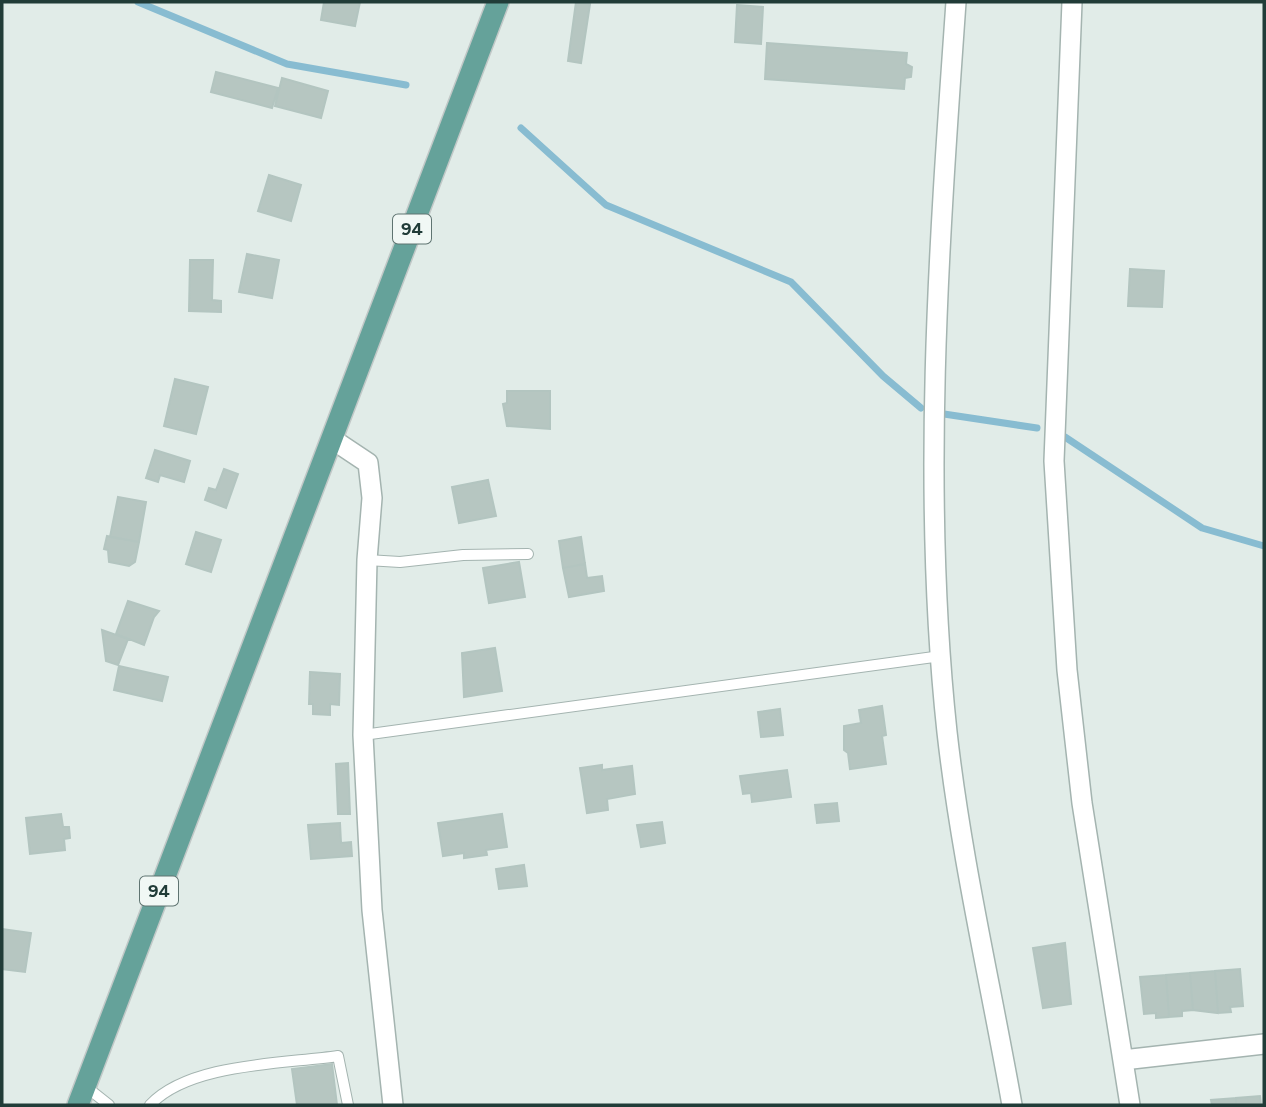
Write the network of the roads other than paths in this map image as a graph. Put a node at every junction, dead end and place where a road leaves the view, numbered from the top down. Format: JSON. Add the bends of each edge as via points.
{"nodes":[{"id":1,"x":498,"y":2,"type":"edge"},
{"id":2,"x":956,"y":2,"type":"edge"},
{"id":3,"x":1072,"y":2,"type":"edge"},
{"id":4,"x":331,"y":439,"type":"junction"},
{"id":5,"x":528,"y":554,"type":"dead end"},
{"id":6,"x":367,"y":561,"type":"junction"},
{"id":7,"x":942,"y":656,"type":"junction"},
{"id":8,"x":363,"y":735,"type":"junction"},
{"id":9,"x":1264,"y":1044,"type":"edge"},
{"id":10,"x":1123,"y":1060,"type":"junction"},
{"id":11,"x":81,"y":1096,"type":"edge"},
{"id":12,"x":109,"y":1105,"type":"edge"},
{"id":13,"x":150,"y":1105,"type":"edge"},
{"id":14,"x":348,"y":1105,"type":"edge"},
{"id":15,"x":393,"y":1105,"type":"edge"},
{"id":16,"x":1012,"y":1105,"type":"edge"},
{"id":17,"x":1130,"y":1105,"type":"edge"}],
"edges":[{"from":1,"to":4,"type":"main road","number":"94"},
{"from":2,"to":7,"type":"street","via":[[942,201],[936,390],[936,553]]},
{"from":3,"to":10,"type":"street","via":[[1054,461],[1067,670],[1082,803]]},
{"from":4,"to":6,"type":"street","via":[[368,463],[372,498]]},
{"from":4,"to":11,"type":"main road","number":"94"},
{"from":5,"to":6,"type":"lane"},
{"from":6,"to":8,"type":"street"},
{"from":7,"to":8,"type":"lane"},
{"from":7,"to":16,"type":"street","via":[[949,745]]},
{"from":8,"to":15,"type":"street","via":[[372,910]]},
{"from":9,"to":10,"type":"street"},
{"from":10,"to":17,"type":"street"},
{"from":11,"to":12,"type":"lane"},
{"from":13,"to":14,"type":"lane","via":[[164,1090],[194,1076],[338,1056]]}]}
